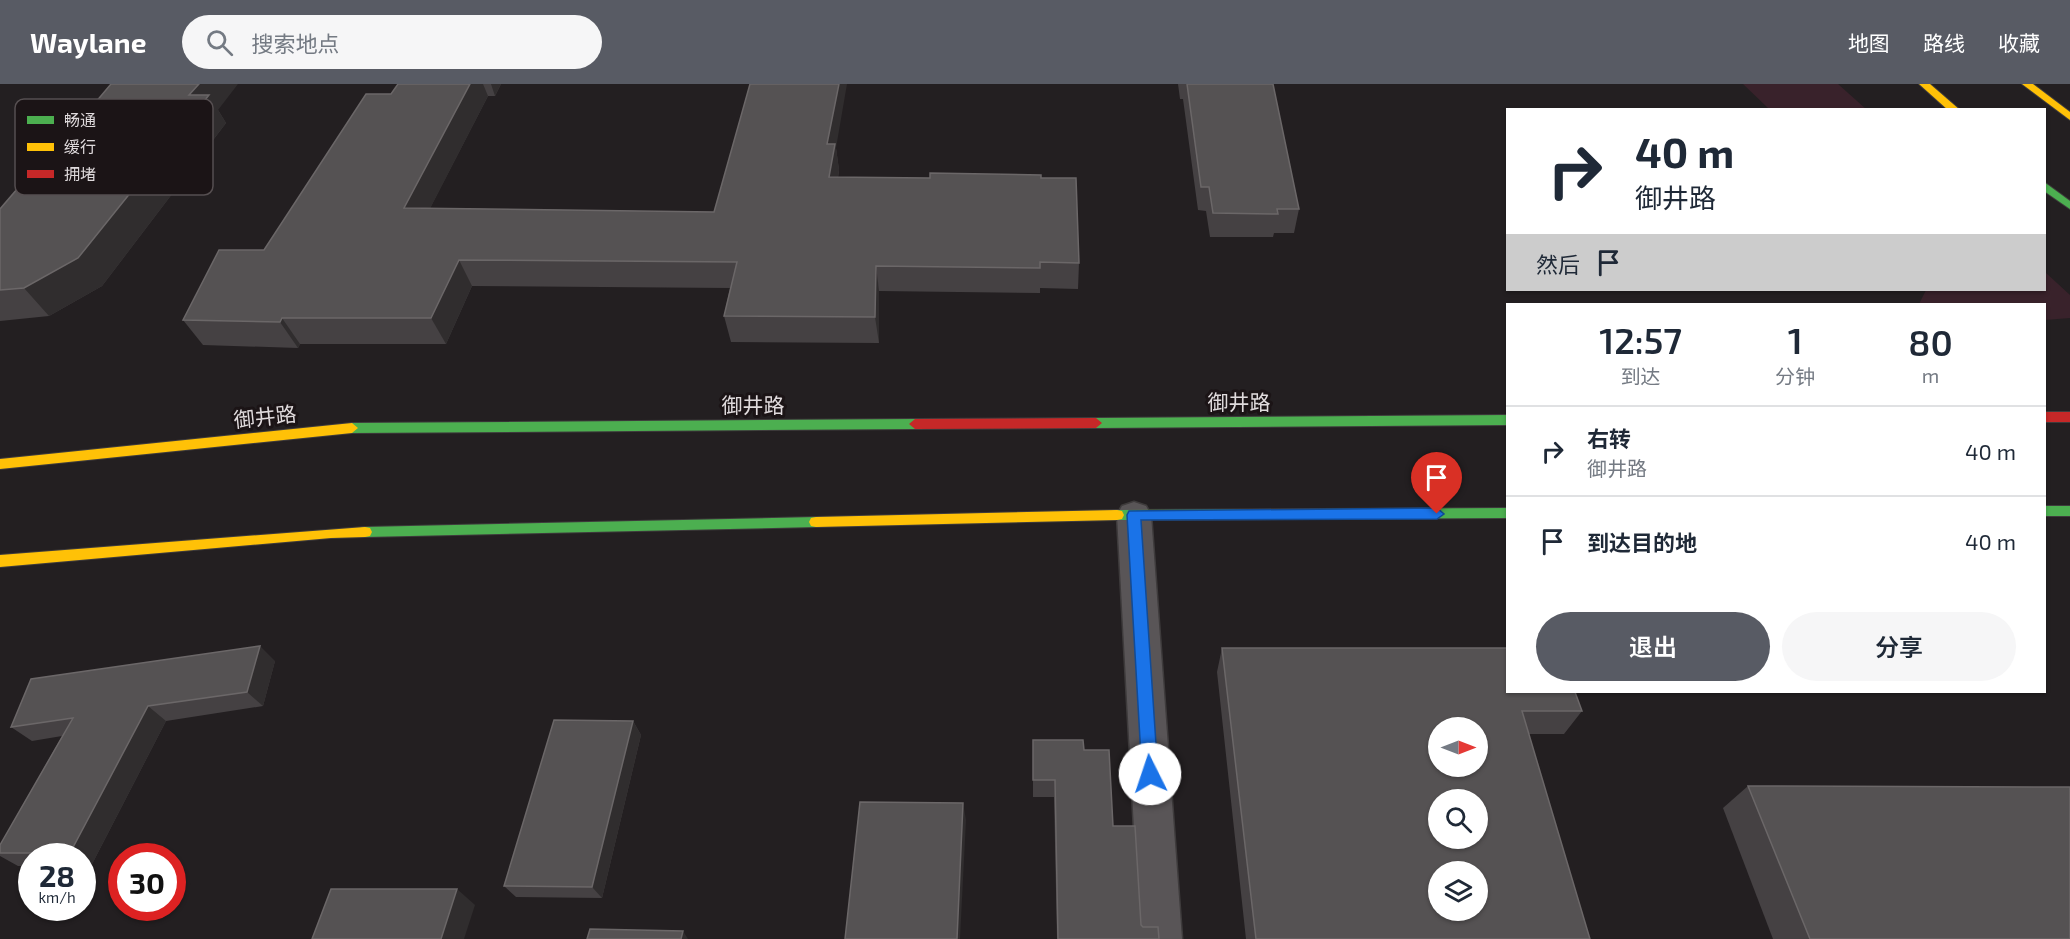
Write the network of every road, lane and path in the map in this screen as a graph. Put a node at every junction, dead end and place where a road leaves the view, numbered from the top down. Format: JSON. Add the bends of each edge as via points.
{"nodes":[{"id":1,"x":1924,"y":84,"type":"edge"},
{"id":2,"x":2027,"y":84,"type":"edge"},
{"id":3,"x":1952,"y":108,"type":"edge"},
{"id":4,"x":2070,"y":117,"type":"edge"},
{"id":5,"x":2046,"y":186,"type":"edge"},
{"id":6,"x":2070,"y":206,"type":"edge"},
{"id":7,"x":2046,"y":417,"type":"edge"},
{"id":8,"x":2070,"y":417,"type":"edge"},
{"id":9,"x":1506,"y":420,"type":"edge"},
{"id":10,"x":0,"y":464,"type":"edge"},
{"id":11,"x":2046,"y":511,"type":"edge"},
{"id":12,"x":2070,"y":511,"type":"edge"},
{"id":13,"x":1506,"y":513,"type":"edge"},
{"id":14,"x":1134,"y":515,"type":"junction"},
{"id":15,"x":0,"y":561,"type":"edge"},
{"id":16,"x":1161,"y":939,"type":"edge"}],
"edges":[{"from":1,"to":3,"type":"street"},
{"from":2,"to":4,"type":"street"},
{"from":5,"to":6,"type":"street"},
{"from":7,"to":8,"type":"street"},
{"from":9,"to":10,"type":"street","name":"御井路","via":[[362,427]]},
{"from":11,"to":12,"type":"street"},
{"from":13,"to":14,"type":"street"},
{"from":14,"to":15,"type":"street","via":[[331,533]]},
{"from":14,"to":16,"type":"street"}]}
